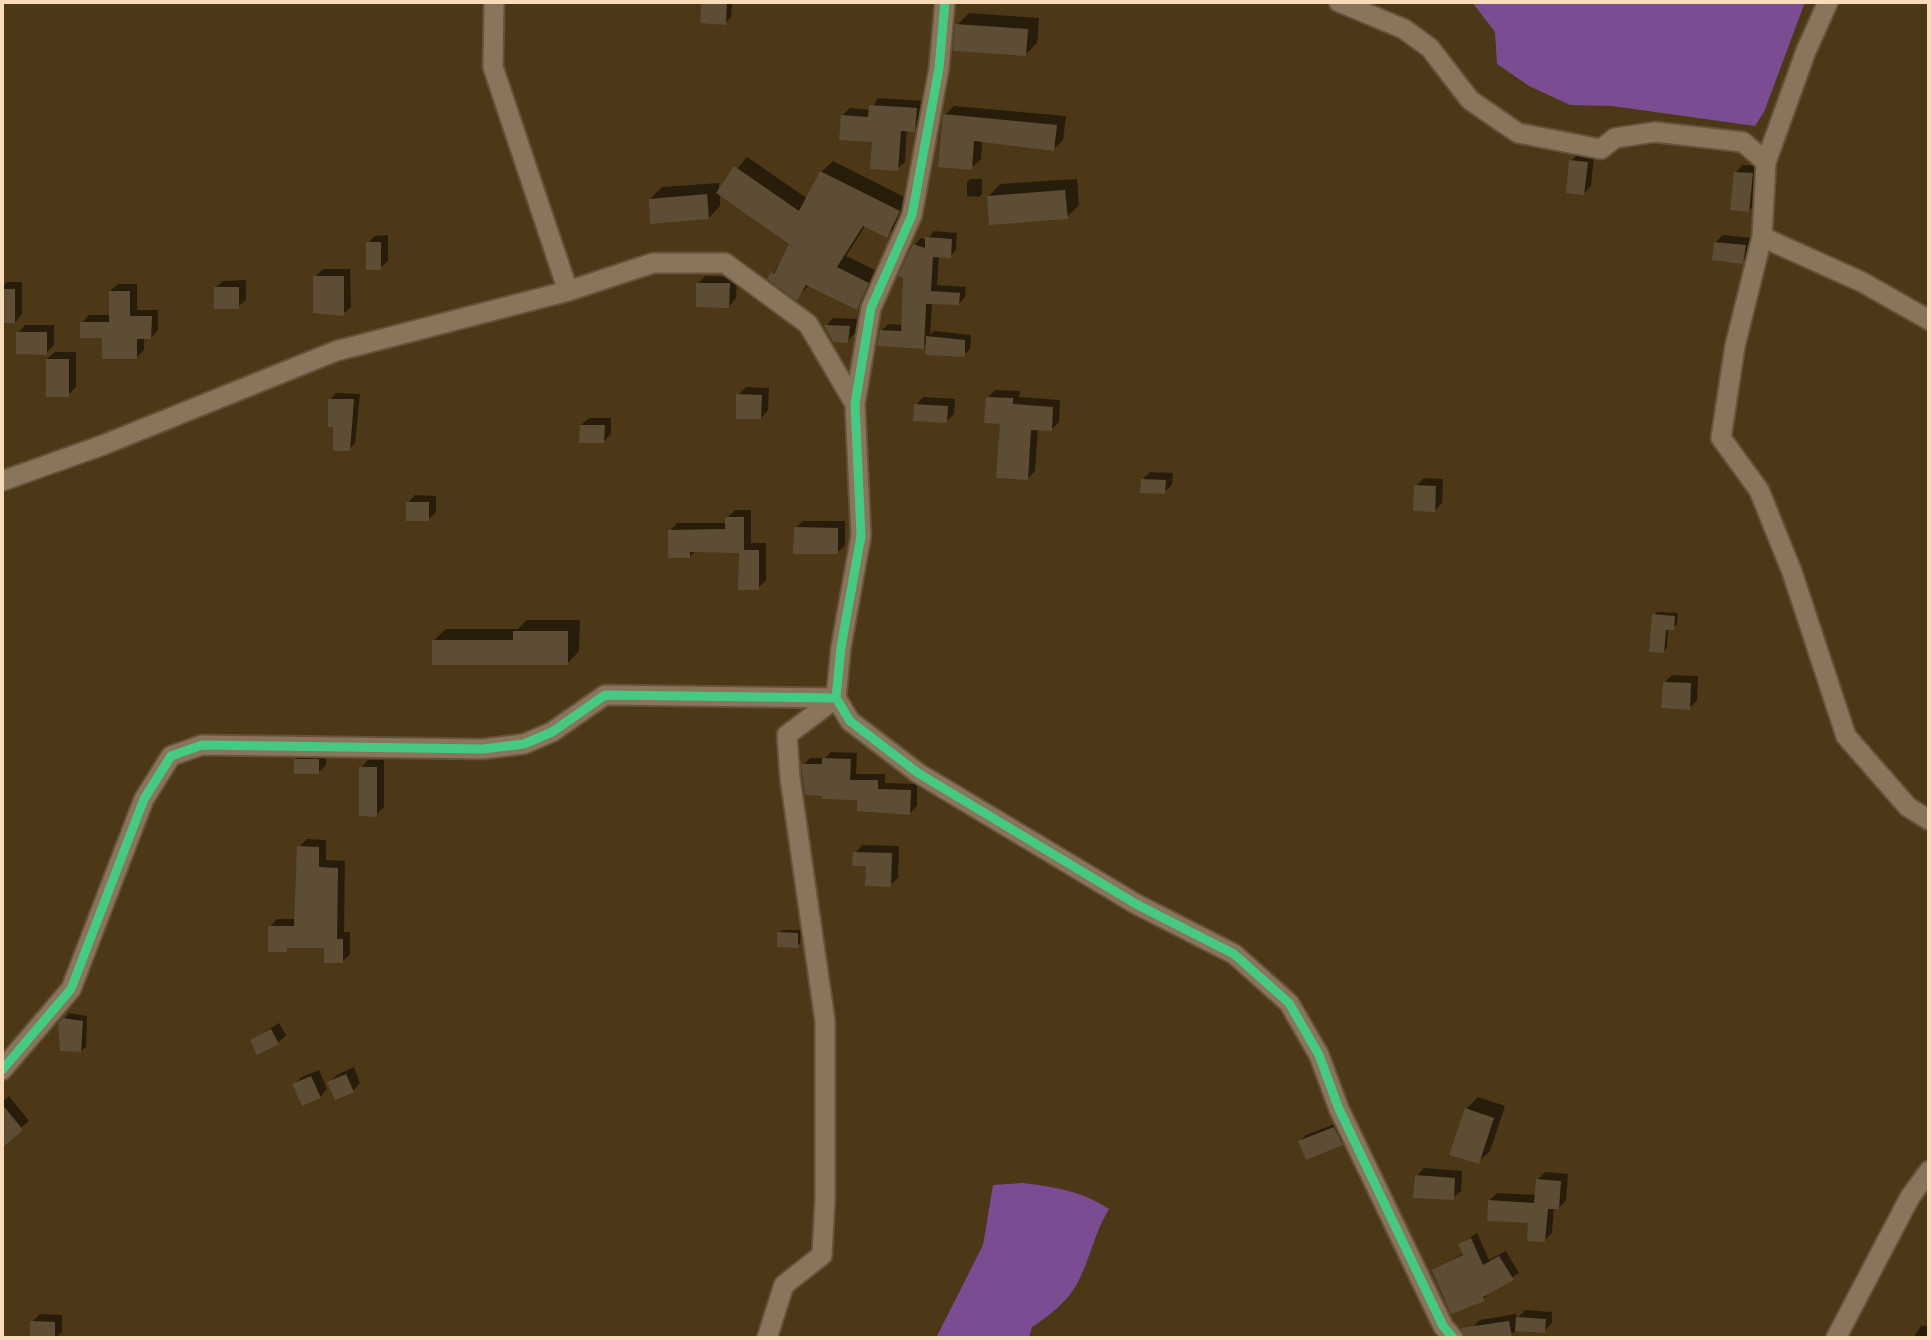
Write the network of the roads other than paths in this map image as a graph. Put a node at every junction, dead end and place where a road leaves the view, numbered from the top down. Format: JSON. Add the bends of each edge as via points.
{"nodes":[{"id":1,"x":494,"y":2,"type":"edge"},
{"id":2,"x":945,"y":2,"type":"edge"},
{"id":3,"x":1339,"y":2,"type":"edge"},
{"id":4,"x":1828,"y":2,"type":"edge"},
{"id":5,"x":1766,"y":162,"type":"junction"},
{"id":6,"x":1762,"y":237,"type":"junction"},
{"id":7,"x":568,"y":291,"type":"junction"},
{"id":8,"x":1929,"y":320,"type":"edge"},
{"id":9,"x":855,"y":404,"type":"junction"},
{"id":10,"x":2,"y":481,"type":"edge"},
{"id":11,"x":836,"y":698,"type":"junction"},
{"id":12,"x":1929,"y":820,"type":"edge"},
{"id":13,"x":2,"y":1070,"type":"edge"},
{"id":14,"x":1929,"y":1171,"type":"edge"},
{"id":15,"x":767,"y":1338,"type":"edge"},
{"id":16,"x":1452,"y":1338,"type":"edge"},
{"id":17,"x":1836,"y":1338,"type":"edge"}],
"edges":[{"from":1,"to":7,"type":"street","via":[[493,67]]},
{"from":2,"to":9,"type":"street","via":[[939,68],[912,215],[871,309]]},
{"from":3,"to":5,"type":"street","via":[[1404,29],[1430,48],[1469,100],[1518,133],[1601,149],[1615,138],[1655,132],[1743,142]]},
{"from":4,"to":5,"type":"street"},
{"from":5,"to":6,"type":"street"},
{"from":6,"to":8,"type":"street","via":[[1863,282]]},
{"from":6,"to":12,"type":"street","via":[[1735,346],[1721,438],[1759,490],[1792,572],[1846,736],[1908,807]]},
{"from":7,"to":9,"type":"street","via":[[653,263],[725,263],[808,324]]},
{"from":7,"to":10,"type":"street","via":[[336,351]]},
{"from":9,"to":11,"type":"street","via":[[861,536]]},
{"from":11,"to":13,"type":"street","via":[[605,695],[552,733],[524,744],[483,749],[202,745],[171,757],[144,799],[71,989]]},
{"from":11,"to":15,"type":"street","via":[[788,735],[790,778],[825,1021],[822,1255],[784,1285]]},
{"from":11,"to":16,"type":"street","via":[[850,721],[919,773],[1136,904],[1234,954],[1289,1003],[1319,1055],[1339,1109]]},
{"from":14,"to":17,"type":"street","via":[[1910,1197]]}]}
